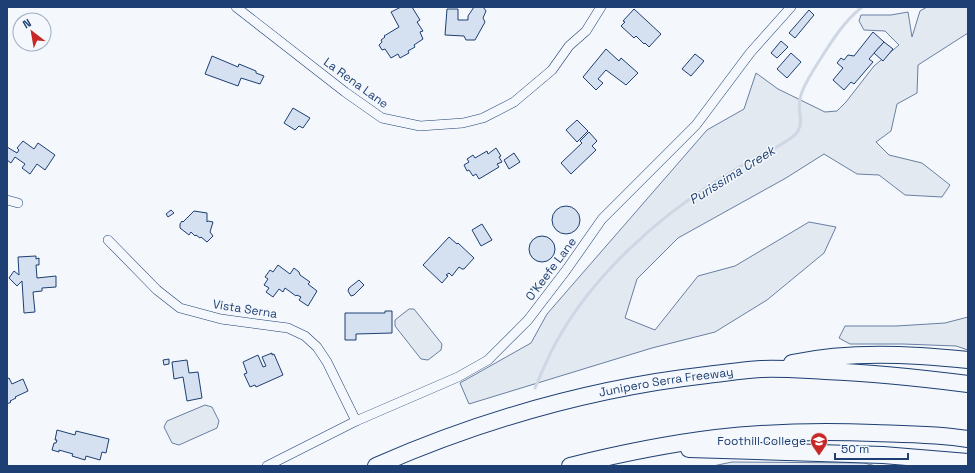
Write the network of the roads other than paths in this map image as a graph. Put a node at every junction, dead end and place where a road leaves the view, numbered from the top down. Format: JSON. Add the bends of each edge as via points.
{"nodes":[{"id":1,"x":236,"y":7,"type":"edge"},
{"id":2,"x":601,"y":7,"type":"edge"},
{"id":3,"x":791,"y":7,"type":"edge"},
{"id":4,"x":7,"y":200,"type":"edge"},
{"id":5,"x":18,"y":204,"type":"dead end"},
{"id":6,"x":108,"y":240,"type":"dead end"},
{"id":7,"x":968,"y":360,"type":"edge"},
{"id":8,"x":760,"y":369,"type":"junction"},
{"id":9,"x":968,"y":384,"type":"edge"},
{"id":10,"x":356,"y":421,"type":"junction"},
{"id":11,"x":968,"y":439,"type":"edge"},
{"id":12,"x":664,"y":446,"type":"junction"},
{"id":13,"x":968,"y":462,"type":"edge"},
{"id":14,"x":267,"y":466,"type":"edge"},
{"id":15,"x":376,"y":466,"type":"edge"},
{"id":16,"x":570,"y":466,"type":"edge"}],
"edges":[{"from":1,"to":2,"type":"street","name":"La Rena Lane","via":[[382,118],[420,126],[464,123],[483,118],[514,102],[552,70],[570,46],[586,31]]},
{"from":3,"to":10,"type":"street","name":"O'Keefe Lane","via":[[750,53],[696,125],[602,219],[528,320],[488,360],[458,377]]},
{"from":4,"to":5,"type":"street"},
{"from":6,"to":10,"type":"street","name":"Vista Serna","via":[[157,290],[180,308],[221,319],[288,328],[305,336],[317,346],[327,362]]},
{"from":7,"to":8,"type":"highway","via":[[904,355],[861,355],[826,357]]},
{"from":8,"to":9,"type":"highway","name":"Junipero Serra Freeway","via":[[848,372]]},
{"from":8,"to":15,"type":"highway","name":"Junipero Serra Freeway","via":[[664,380],[539,407],[479,425]]},
{"from":10,"to":14,"type":"street","name":"O'Keefe Lane"},
{"from":11,"to":12,"type":"highway","via":[[849,432],[791,433],[717,438]]},
{"from":12,"to":13,"type":"highway","via":[[723,451],[883,455]]},
{"from":12,"to":16,"type":"highway"}]}
